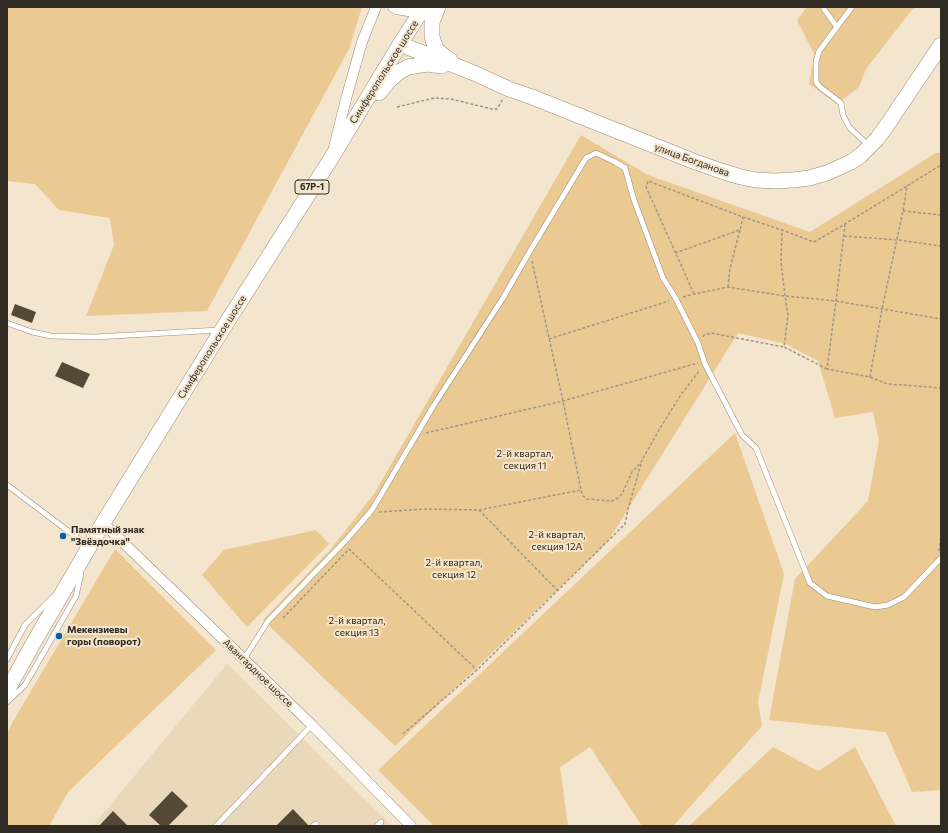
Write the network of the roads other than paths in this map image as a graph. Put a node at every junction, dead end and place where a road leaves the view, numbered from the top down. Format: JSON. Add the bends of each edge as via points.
{"nodes":[{"id":1,"x":376,"y":7,"type":"edge"},
{"id":2,"x":393,"y":7,"type":"edge"},
{"id":3,"x":418,"y":7,"type":"edge"},
{"id":4,"x":424,"y":7,"type":"edge"},
{"id":5,"x":438,"y":7,"type":"edge"},
{"id":6,"x":852,"y":7,"type":"edge"},
{"id":7,"x":824,"y":9,"type":"dead end"},
{"id":8,"x":837,"y":27,"type":"junction"},
{"id":9,"x":400,"y":44,"type":"junction"},
{"id":10,"x":941,"y":45,"type":"edge"},
{"id":11,"x":474,"y":73,"type":"junction"},
{"id":12,"x":348,"y":131,"type":"junction"},
{"id":13,"x":870,"y":147,"type":"junction"},
{"id":14,"x":332,"y":157,"type":"junction"},
{"id":15,"x":7,"y":323,"type":"edge"},
{"id":16,"x":222,"y":330,"type":"junction"},
{"id":17,"x":7,"y":485,"type":"edge"},
{"id":18,"x":103,"y":523,"type":"junction"},
{"id":19,"x":87,"y":550,"type":"junction"},
{"id":20,"x":939,"y":560,"type":"edge"},
{"id":21,"x":70,"y":579,"type":"junction"},
{"id":22,"x":7,"y":659,"type":"edge"},
{"id":23,"x":244,"y":660,"type":"junction"},
{"id":24,"x":7,"y":691,"type":"edge"},
{"id":25,"x":7,"y":702,"type":"edge"},
{"id":26,"x":312,"y":725,"type":"junction"},
{"id":27,"x":216,"y":826,"type":"edge"},
{"id":28,"x":411,"y":826,"type":"edge"}],
"edges":[{"from":1,"to":14,"type":"street","via":[[360,49]]},
{"from":2,"to":3,"type":"street","via":[[408,11]]},
{"from":4,"to":9,"type":"main road","name":"Симферопольское шоссе","number":"67Р-1"},
{"from":5,"to":11,"type":"main road","via":[[432,22],[432,37],[436,49]]},
{"from":6,"to":8,"type":"lane"},
{"from":7,"to":8,"type":"lane"},
{"from":8,"to":13,"type":"lane","via":[[818,51],[816,82],[841,102],[843,115],[849,127]]},
{"from":9,"to":11,"type":"main road","name":"улица Богданова"},
{"from":9,"to":12,"type":"main road","name":"Симферопольское шоссе","number":"67Р-1"},
{"from":10,"to":13,"type":"main road","name":"улица Богданова"},
{"from":11,"to":12,"type":"main road","via":[[427,64],[408,67],[389,81]]},
{"from":11,"to":13,"type":"main road","name":"улица Богданова","via":[[693,161],[756,180],[794,180],[827,174],[851,162]]},
{"from":12,"to":14,"type":"main road","name":"Симферопольское шоссе","number":"67Р-1"},
{"from":14,"to":16,"type":"main road","name":"Симферопольское шоссе","number":"67Р-1"},
{"from":15,"to":16,"type":"lane","via":[[52,336],[95,337]]},
{"from":16,"to":18,"type":"main road","name":"Симферопольское шоссе","number":"67Р-1"},
{"from":17,"to":19,"type":"lane"},
{"from":18,"to":19,"type":"main road","name":"Симферопольское шоссе","number":"67Р-1"},
{"from":18,"to":23,"type":"street","name":"Авангардное шоссе"},
{"from":19,"to":21,"type":"main road","name":"Симферопольское шоссе","number":"67Р-1"},
{"from":19,"to":25,"type":"lane","via":[[76,596],[25,685]]},
{"from":20,"to":23,"type":"lane","via":[[904,597],[888,605],[875,607],[827,596],[810,583],[756,448],[742,435],[676,299],[663,278],[625,168],[596,153],[586,158],[369,513],[268,620]]},
{"from":21,"to":22,"type":"lane","via":[[25,625]]},
{"from":21,"to":24,"type":"main road","name":"Симферопольское шоссе","number":"67Р-1"},
{"from":23,"to":26,"type":"street","name":"Авангардное шоссе"},
{"from":26,"to":27,"type":"lane"},
{"from":26,"to":28,"type":"street","name":"Авангардное шоссе"}]}
